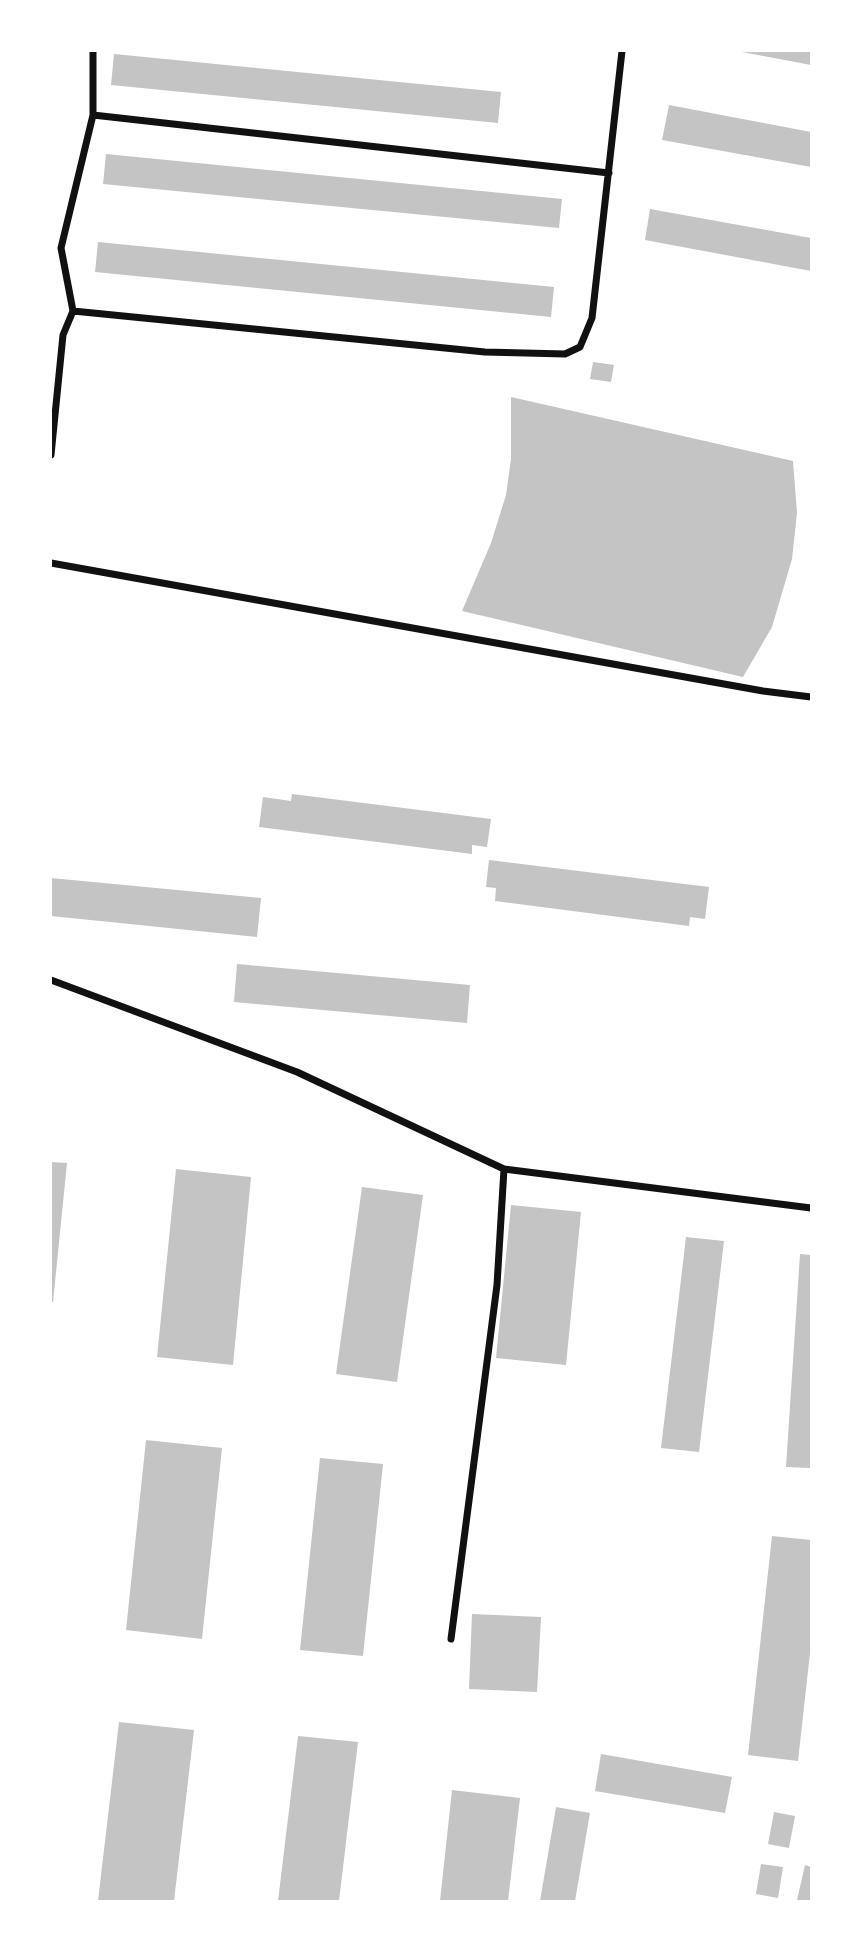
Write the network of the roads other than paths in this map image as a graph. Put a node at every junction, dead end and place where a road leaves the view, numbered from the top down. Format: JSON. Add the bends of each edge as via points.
{"nodes":[{"id":1,"x":93,"y":51,"type":"edge"},
{"id":2,"x":622,"y":51,"type":"edge"},
{"id":3,"x":93,"y":115,"type":"junction"},
{"id":4,"x":609,"y":173,"type":"junction"},
{"id":5,"x":51,"y":247,"type":"edge"},
{"id":6,"x":61,"y":248,"type":"junction"},
{"id":7,"x":73,"y":311,"type":"junction"},
{"id":8,"x":51,"y":455,"type":"edge"},
{"id":9,"x":51,"y":563,"type":"edge"},
{"id":10,"x":811,"y":697,"type":"edge"},
{"id":11,"x":51,"y":979,"type":"edge"},
{"id":12,"x":504,"y":1169,"type":"junction"},
{"id":13,"x":811,"y":1208,"type":"edge"},
{"id":14,"x":451,"y":1639,"type":"dead end"}],
"edges":[{"from":1,"to":3,"type":"street"},
{"from":2,"to":4,"type":"street"},
{"from":3,"to":4,"type":"street"},
{"from":3,"to":6,"type":"street"},
{"from":4,"to":7,"type":"street","via":[[592,318],[580,347],[565,354],[485,352]]},
{"from":5,"to":6,"type":"street"},
{"from":6,"to":7,"type":"street"},
{"from":7,"to":8,"type":"street","via":[[63,335]]},
{"from":9,"to":10,"type":"street"},
{"from":11,"to":12,"type":"street","via":[[297,1072]]},
{"from":12,"to":13,"type":"street"},
{"from":12,"to":14,"type":"street","via":[[497,1285]]}]}
